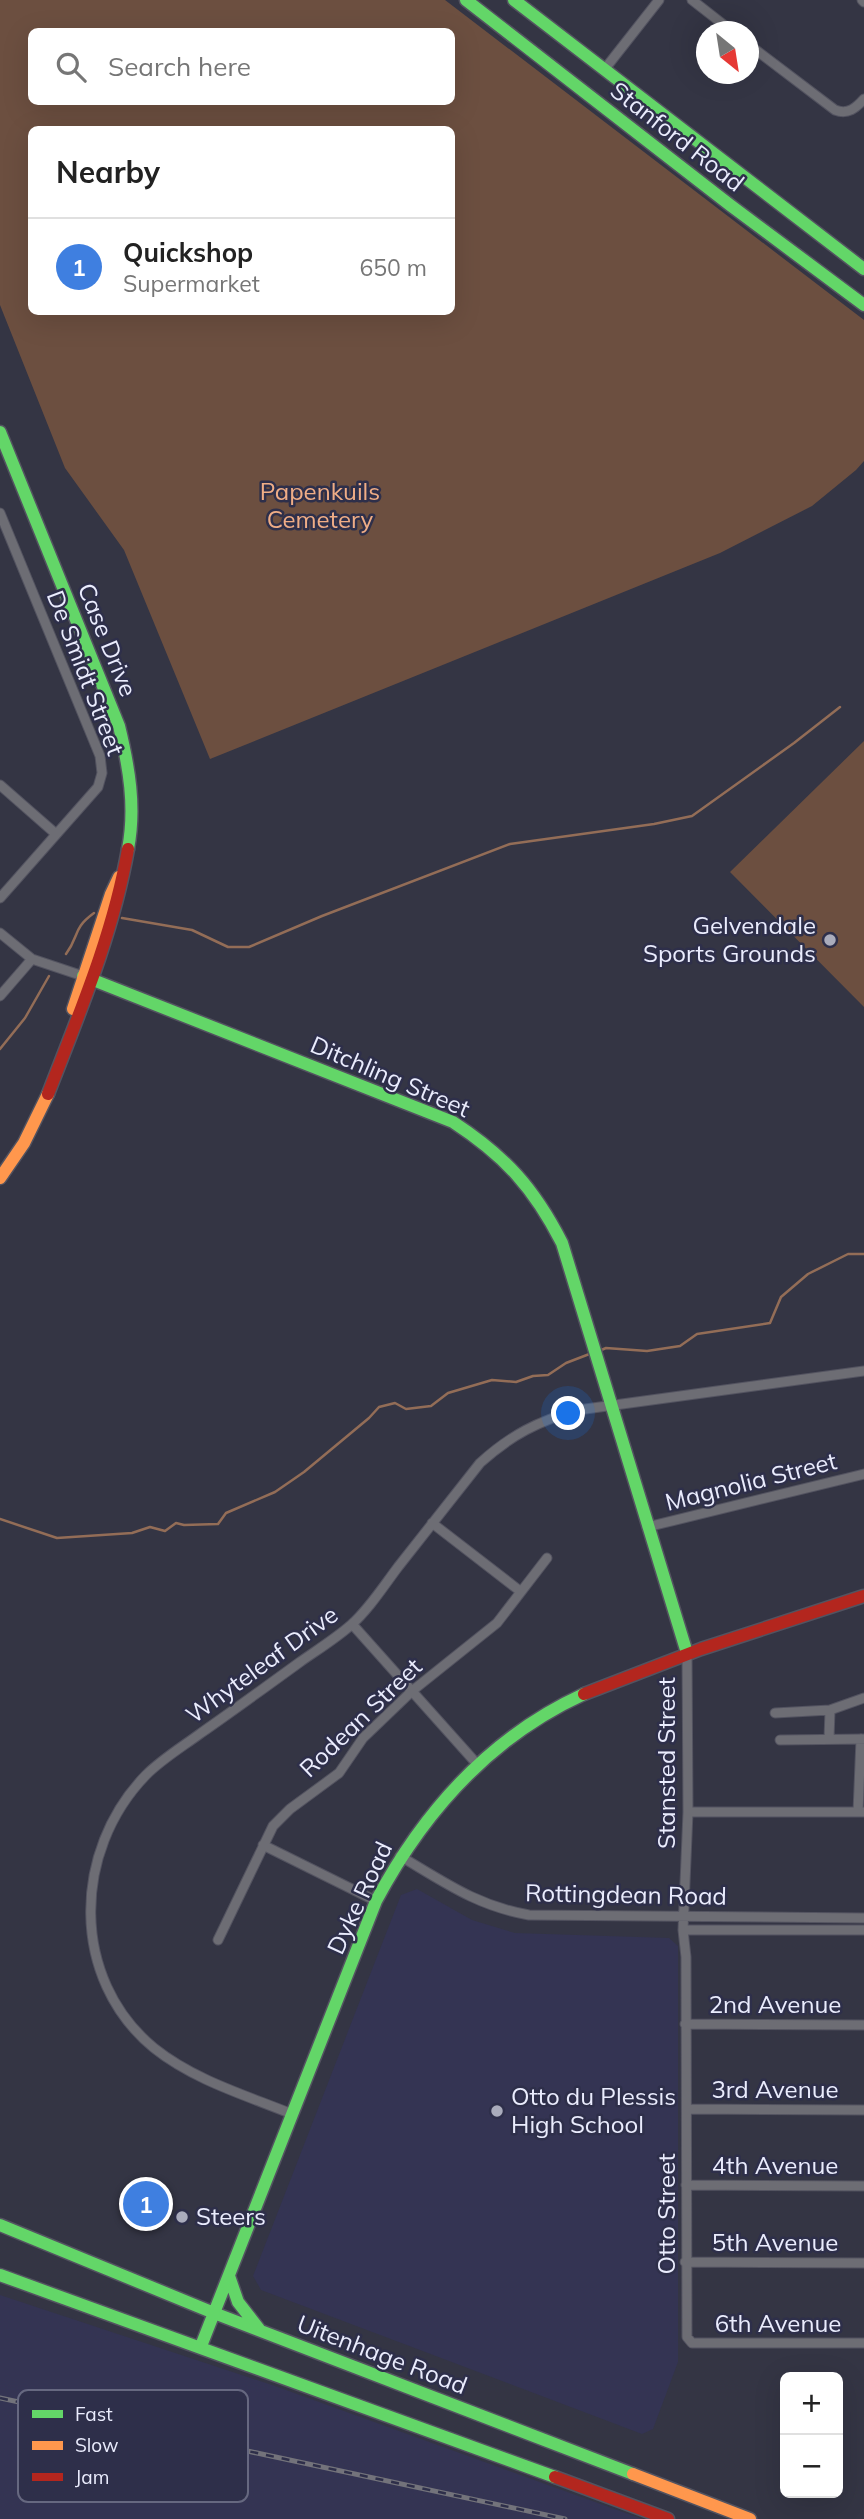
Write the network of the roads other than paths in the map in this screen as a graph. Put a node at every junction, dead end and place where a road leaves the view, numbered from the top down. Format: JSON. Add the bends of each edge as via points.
{"nodes":[{"id":1,"x":466,"y":0,"type":"edge"},
{"id":2,"x":514,"y":0,"type":"edge"},
{"id":3,"x":659,"y":0,"type":"edge"},
{"id":4,"x":692,"y":0,"type":"edge"},
{"id":5,"x":719,"y":21,"type":"edge"},
{"id":6,"x":759,"y":52,"type":"edge"},
{"id":7,"x":604,"y":70,"type":"junction"},
{"id":8,"x":864,"y":99,"type":"edge"},
{"id":9,"x":862,"y":267,"type":"edge"},
{"id":10,"x":864,"y":305,"type":"edge"},
{"id":11,"x":0,"y":432,"type":"edge"},
{"id":12,"x":0,"y":513,"type":"edge"},
{"id":13,"x":0,"y":785,"type":"edge"},
{"id":14,"x":56,"y":834,"type":"junction"},
{"id":15,"x":0,"y":898,"type":"edge"},
{"id":16,"x":0,"y":933,"type":"edge"},
{"id":17,"x":32,"y":959,"type":"junction"},
{"id":18,"x":88,"y":978,"type":"junction"},
{"id":19,"x":0,"y":996,"type":"edge"},
{"id":20,"x":0,"y":1178,"type":"edge"},
{"id":21,"x":864,"y":1371,"type":"edge"},
{"id":22,"x":610,"y":1405,"type":"junction"},
{"id":23,"x":864,"y":1474,"type":"edge"},
{"id":24,"x":432,"y":1523,"type":"junction"},
{"id":25,"x":647,"y":1527,"type":"junction"},
{"id":26,"x":547,"y":1558,"type":"dead end"},
{"id":27,"x":520,"y":1591,"type":"junction"},
{"id":28,"x":864,"y":1596,"type":"edge"},
{"id":29,"x":352,"y":1624,"type":"junction"},
{"id":30,"x":687,"y":1653,"type":"junction"},
{"id":31,"x":412,"y":1691,"type":"junction"},
{"id":32,"x":864,"y":1698,"type":"edge"},
{"id":33,"x":830,"y":1710,"type":"junction"},
{"id":34,"x":775,"y":1713,"type":"dead end"},
{"id":35,"x":828,"y":1739,"type":"junction"},
{"id":36,"x":863,"y":1739,"type":"edge"},
{"id":37,"x":780,"y":1740,"type":"dead end"},
{"id":38,"x":477,"y":1764,"type":"junction"},
{"id":39,"x":688,"y":1812,"type":"junction"},
{"id":40,"x":861,"y":1812,"type":"edge"},
{"id":41,"x":262,"y":1845,"type":"junction"},
{"id":42,"x":400,"y":1856,"type":"junction"},
{"id":43,"x":376,"y":1901,"type":"junction"},
{"id":44,"x":685,"y":1916,"type":"junction"},
{"id":45,"x":864,"y":1918,"type":"edge"},
{"id":46,"x":683,"y":1930,"type":"junction"},
{"id":47,"x":864,"y":1930,"type":"edge"},
{"id":48,"x":218,"y":1940,"type":"dead end"},
{"id":49,"x":685,"y":2024,"type":"junction"},
{"id":50,"x":864,"y":2025,"type":"edge"},
{"id":51,"x":687,"y":2109,"type":"junction"},
{"id":52,"x":864,"y":2109,"type":"edge"},
{"id":53,"x":292,"y":2114,"type":"junction"},
{"id":54,"x":685,"y":2185,"type":"junction"},
{"id":55,"x":864,"y":2186,"type":"edge"},
{"id":56,"x":0,"y":2225,"type":"edge"},
{"id":57,"x":685,"y":2262,"type":"junction"},
{"id":58,"x":864,"y":2263,"type":"edge"},
{"id":59,"x":0,"y":2275,"type":"edge"},
{"id":60,"x":229,"y":2276,"type":"junction"},
{"id":61,"x":214,"y":2313,"type":"junction"},
{"id":62,"x":261,"y":2331,"type":"junction"},
{"id":63,"x":692,"y":2343,"type":"joint"},
{"id":64,"x":864,"y":2343,"type":"edge"},
{"id":65,"x":201,"y":2346,"type":"junction"},
{"id":66,"x":668,"y":2519,"type":"edge"},
{"id":67,"x":750,"y":2519,"type":"edge"}],
"edges":[{"from":1,"to":10,"type":"street","name":"Stanford Road"},
{"from":2,"to":7,"type":"street","name":"Stanford Road"},
{"from":3,"to":7,"type":"street"},
{"from":4,"to":5,"type":"street"},
{"from":6,"to":8,"type":"street","via":[[841,113]]},
{"from":7,"to":9,"type":"street","name":"Stanford Road"},
{"from":11,"to":18,"type":"street","name":"Case Drive","via":[[124,742],[131,777],[131,835],[120,895]]},
{"from":12,"to":14,"type":"street","name":"De Smidt Street","via":[[102,766],[98,787]]},
{"from":13,"to":14,"type":"street"},
{"from":14,"to":15,"type":"street","name":"De Smidt Street"},
{"from":16,"to":17,"type":"street","name":"Ditchling Street"},
{"from":17,"to":18,"type":"street","name":"Ditchling Street"},
{"from":17,"to":19,"type":"street"},
{"from":18,"to":20,"type":"street","name":"Case Drive","via":[[72,1033],[34,1123]]},
{"from":18,"to":22,"type":"street","name":"Ditchling Street","via":[[453,1122],[493,1149],[526,1181],[552,1222],[566,1254]]},
{"from":21,"to":22,"type":"street","name":"Whyteleaf Drive"},
{"from":22,"to":24,"type":"street","name":"Whyteleaf Drive","via":[[545,1419],[510,1438],[480,1463]]},
{"from":22,"to":25,"type":"street","name":"Ditchling Street"},
{"from":23,"to":25,"type":"street","name":"Magnolia Street"},
{"from":24,"to":27,"type":"street"},
{"from":24,"to":29,"type":"street","name":"Whyteleaf Drive"},
{"from":25,"to":30,"type":"street","name":"Ditchling Street"},
{"from":26,"to":27,"type":"street","name":"Rodean Street"},
{"from":27,"to":31,"type":"street","name":"Rodean Street","via":[[492,1627]]},
{"from":28,"to":30,"type":"street","name":"Dyke Road"},
{"from":29,"to":31,"type":"street"},
{"from":29,"to":53,"type":"street","name":"Whyteleaf Drive","via":[[148,1773],[112,1821],[97,1857],[91,1893],[98,1965],[106,1989],[129,2023],[155,2049],[188,2071]]},
{"from":30,"to":38,"type":"street","name":"Dyke Road","via":[[576,1697],[518,1731]]},
{"from":30,"to":39,"type":"street","name":"Stansted Street"},
{"from":31,"to":38,"type":"street"},
{"from":31,"to":41,"type":"street","name":"Rodean Street","via":[[363,1738],[341,1771],[272,1826]]},
{"from":32,"to":33,"type":"street"},
{"from":33,"to":34,"type":"street"},
{"from":33,"to":35,"type":"street"},
{"from":35,"to":36,"type":"street"},
{"from":35,"to":37,"type":"street"},
{"from":36,"to":40,"type":"street"},
{"from":38,"to":42,"type":"street","name":"Dyke Road","via":[[431,1812]]},
{"from":39,"to":40,"type":"street"},
{"from":39,"to":44,"type":"street","name":"Stansted Street"},
{"from":41,"to":43,"type":"street"},
{"from":41,"to":48,"type":"street","name":"Rodean Street"},
{"from":42,"to":43,"type":"street","name":"Dyke Road"},
{"from":42,"to":44,"type":"street","name":"Rottingdean Road","via":[[473,1899],[506,1911]]},
{"from":43,"to":53,"type":"street","name":"Dyke Road"},
{"from":44,"to":45,"type":"street","name":"Rottingdean Road"},
{"from":44,"to":46,"type":"street","name":"Otto Street"},
{"from":46,"to":47,"type":"street"},
{"from":46,"to":49,"type":"street","name":"Otto Street"},
{"from":49,"to":50,"type":"street","name":"2nd Avenue"},
{"from":49,"to":51,"type":"street","name":"Otto Street"},
{"from":51,"to":52,"type":"street","name":"3rd Avenue"},
{"from":51,"to":54,"type":"street","name":"Otto Street"},
{"from":53,"to":60,"type":"street","name":"Dyke Road"},
{"from":54,"to":55,"type":"street","name":"4th Avenue"},
{"from":54,"to":57,"type":"street","name":"Otto Street"},
{"from":56,"to":61,"type":"street","name":"Uitenhage Road"},
{"from":57,"to":58,"type":"street","name":"5th Avenue"},
{"from":57,"to":63,"type":"street","name":"Otto Street","via":[[687,2337]]},
{"from":59,"to":65,"type":"street"},
{"from":60,"to":61,"type":"street","name":"Dyke Road"},
{"from":60,"to":62,"type":"street","via":[[243,2312]]},
{"from":61,"to":62,"type":"street","name":"Uitenhage Road"},
{"from":61,"to":65,"type":"street","name":"Dyke Road"},
{"from":62,"to":67,"type":"street","name":"Uitenhage Road"},
{"from":63,"to":64,"type":"street","name":"6th Avenue"},
{"from":65,"to":66,"type":"street"}]}
